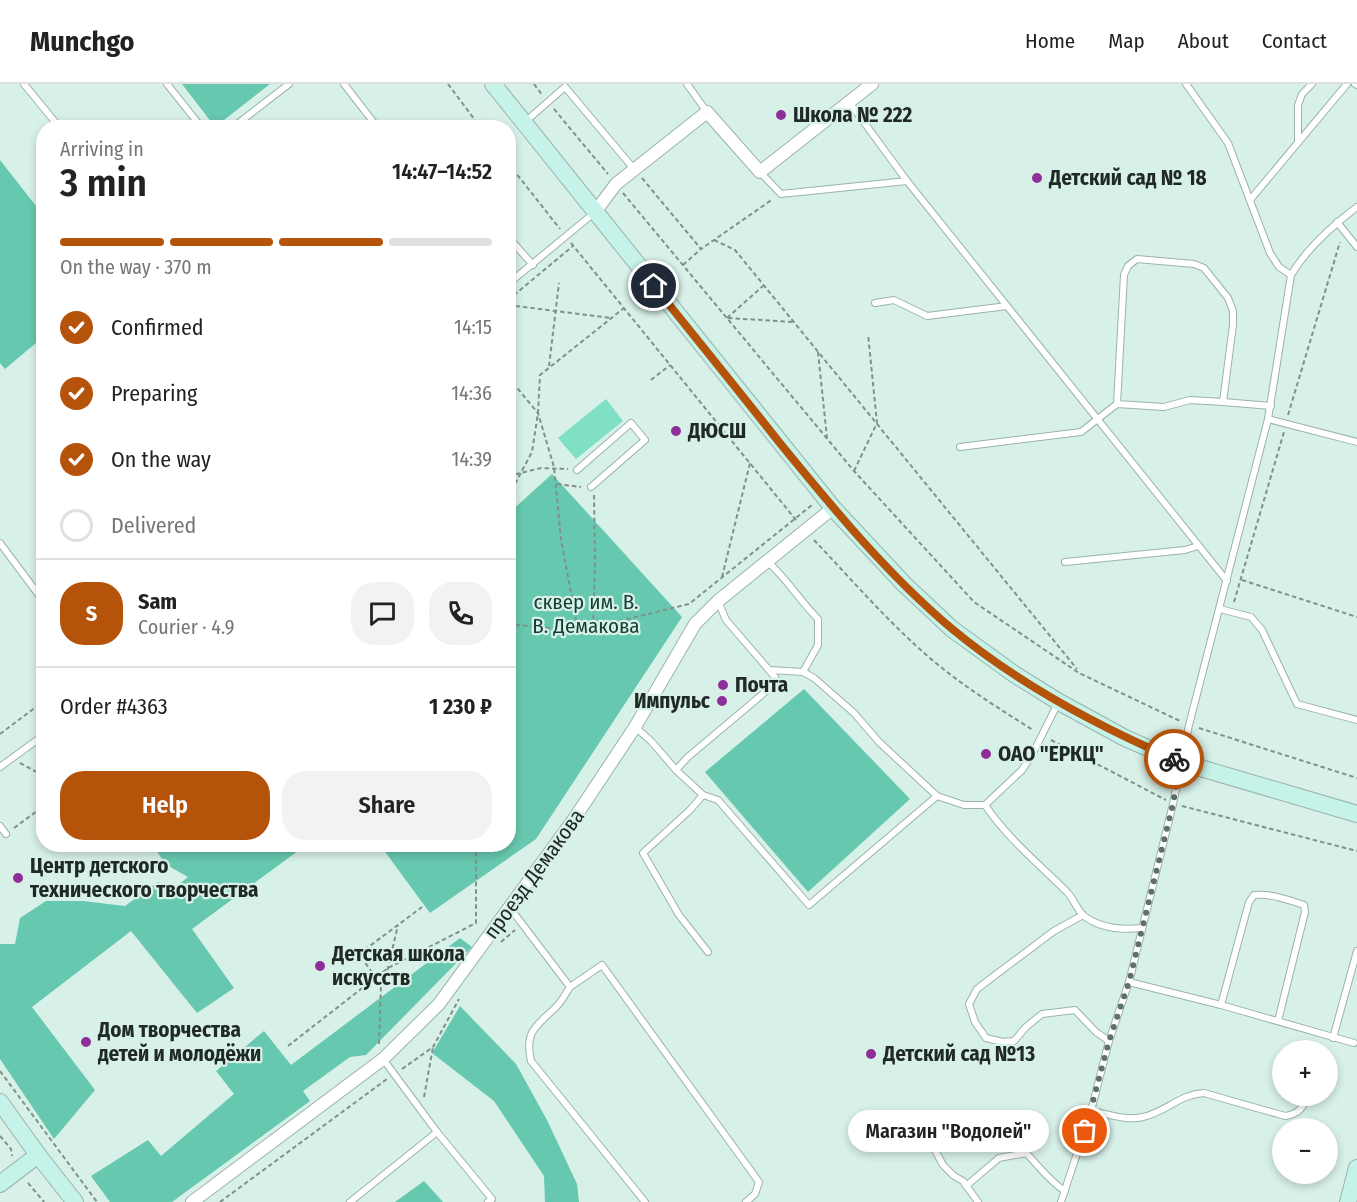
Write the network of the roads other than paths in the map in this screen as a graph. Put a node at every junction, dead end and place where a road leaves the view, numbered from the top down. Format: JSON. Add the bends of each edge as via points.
{"nodes":[{"id":1,"x":24,"y":84,"type":"edge"},
{"id":2,"x":167,"y":84,"type":"edge"},
{"id":3,"x":289,"y":84,"type":"edge"},
{"id":4,"x":345,"y":84,"type":"edge"},
{"id":5,"x":493,"y":84,"type":"edge"},
{"id":6,"x":687,"y":84,"type":"edge"},
{"id":7,"x":872,"y":84,"type":"edge"},
{"id":8,"x":1186,"y":84,"type":"edge"},
{"id":9,"x":1312,"y":84,"type":"edge"},
{"id":10,"x":1347,"y":84,"type":"edge"},
{"id":11,"x":849,"y":102,"type":"junction"},
{"id":12,"x":707,"y":112,"type":"junction"},
{"id":13,"x":53,"y":120,"type":"edge"},
{"id":14,"x":196,"y":120,"type":"edge"},
{"id":15,"x":242,"y":120,"type":"edge"},
{"id":16,"x":372,"y":120,"type":"edge"},
{"id":17,"x":524,"y":123,"type":"junction"},
{"id":18,"x":1298,"y":142,"type":"junction"},
{"id":19,"x":634,"y":169,"type":"junction"},
{"id":20,"x":760,"y":172,"type":"junction"},
{"id":21,"x":907,"y":181,"type":"junction"},
{"id":22,"x":1250,"y":200,"type":"junction"},
{"id":23,"x":1357,"y":207,"type":"edge"},
{"id":24,"x":595,"y":212,"type":"junction"},
{"id":25,"x":1337,"y":222,"type":"junction"},
{"id":26,"x":516,"y":246,"type":"edge"},
{"id":27,"x":1357,"y":247,"type":"edge"},
{"id":28,"x":533,"y":265,"type":"junction"},
{"id":29,"x":1291,"y":275,"type":"junction"},
{"id":30,"x":516,"y":278,"type":"edge"},
{"id":31,"x":875,"y":303,"type":"dead end"},
{"id":32,"x":1007,"y":306,"type":"junction"},
{"id":33,"x":1223,"y":402,"type":"junction"},
{"id":34,"x":1117,"y":404,"type":"junction"},
{"id":35,"x":1271,"y":406,"type":"junction"},
{"id":36,"x":1099,"y":419,"type":"junction"},
{"id":37,"x":1269,"y":419,"type":"junction"},
{"id":38,"x":1357,"y":442,"type":"edge"},
{"id":39,"x":960,"y":447,"type":"dead end"},
{"id":40,"x":577,"y":470,"type":"road end"},
{"id":41,"x":589,"y":488,"type":"road end"},
{"id":42,"x":833,"y":508,"type":"junction"},
{"id":43,"x":0,"y":543,"type":"edge"},
{"id":44,"x":1198,"y":546,"type":"junction"},
{"id":45,"x":768,"y":562,"type":"junction"},
{"id":46,"x":1065,"y":562,"type":"dead end"},
{"id":47,"x":1227,"y":581,"type":"junction"},
{"id":48,"x":36,"y":591,"type":"edge"},
{"id":49,"x":718,"y":601,"type":"junction"},
{"id":50,"x":1220,"y":609,"type":"junction"},
{"id":51,"x":769,"y":670,"type":"junction"},
{"id":52,"x":802,"y":672,"type":"junction"},
{"id":53,"x":1059,"y":702,"type":"junction"},
{"id":54,"x":1357,"y":720,"type":"edge"},
{"id":55,"x":635,"y":727,"type":"junction"},
{"id":56,"x":36,"y":741,"type":"edge"},
{"id":57,"x":1180,"y":762,"type":"junction"},
{"id":58,"x":0,"y":767,"type":"edge"},
{"id":59,"x":676,"y":770,"type":"junction"},
{"id":60,"x":703,"y":795,"type":"junction"},
{"id":61,"x":937,"y":796,"type":"junction"},
{"id":62,"x":985,"y":806,"type":"junction"},
{"id":63,"x":1357,"y":814,"type":"edge"},
{"id":64,"x":0,"y":826,"type":"edge"},
{"id":65,"x":6,"y":834,"type":"road end"},
{"id":66,"x":510,"y":908,"type":"junction"},
{"id":67,"x":1083,"y":915,"type":"junction"},
{"id":68,"x":1142,"y":928,"type":"junction"},
{"id":69,"x":1357,"y":951,"type":"edge"},
{"id":70,"x":708,"y":952,"type":"dead end"},
{"id":71,"x":1129,"y":982,"type":"junction"},
{"id":72,"x":570,"y":987,"type":"junction"},
{"id":73,"x":1221,"y":1005,"type":"junction"},
{"id":74,"x":1278,"y":1021,"type":"junction"},
{"id":75,"x":1333,"y":1038,"type":"junction"},
{"id":76,"x":1109,"y":1041,"type":"junction"},
{"id":77,"x":1354,"y":1043,"type":"dead end"},
{"id":78,"x":381,"y":1053,"type":"junction"},
{"id":79,"x":0,"y":1102,"type":"edge"},
{"id":80,"x":1304,"y":1106,"type":"edge"},
{"id":81,"x":1091,"y":1111,"type":"junction"},
{"id":82,"x":437,"y":1132,"type":"junction"},
{"id":83,"x":925,"y":1132,"type":"dead end"},
{"id":84,"x":38,"y":1155,"type":"junction"},
{"id":85,"x":1357,"y":1168,"type":"edge"},
{"id":86,"x":0,"y":1184,"type":"edge"},
{"id":87,"x":966,"y":1185,"type":"junction"},
{"id":88,"x":1065,"y":1191,"type":"junction"},
{"id":89,"x":75,"y":1202,"type":"edge"},
{"id":90,"x":192,"y":1202,"type":"edge"},
{"id":91,"x":350,"y":1202,"type":"edge"},
{"id":92,"x":488,"y":1202,"type":"edge"},
{"id":93,"x":645,"y":1202,"type":"edge"},
{"id":94,"x":746,"y":1202,"type":"edge"},
{"id":95,"x":978,"y":1202,"type":"edge"},
{"id":96,"x":1061,"y":1202,"type":"edge"},
{"id":97,"x":1348,"y":1202,"type":"edge"}],
"edges":[{"from":1,"to":13,"type":"lane"},
{"from":2,"to":14,"type":"lane"},
{"from":3,"to":15,"type":"lane"},
{"from":4,"to":16,"type":"lane"},
{"from":5,"to":17,"type":"street"},
{"from":6,"to":12,"type":"lane"},
{"from":7,"to":11,"type":"street"},
{"from":8,"to":22,"type":"lane","via":[[1228,143]]},
{"from":9,"to":18,"type":"lane","via":[[1298,105]]},
{"from":10,"to":18,"type":"lane"},
{"from":11,"to":20,"type":"street"},
{"from":11,"to":21,"type":"lane"},
{"from":12,"to":19,"type":"street"},
{"from":12,"to":20,"type":"street"},
{"from":17,"to":19,"type":"lane","via":[[565,87]]},
{"from":17,"to":24,"type":"street"},
{"from":18,"to":22,"type":"lane"},
{"from":19,"to":24,"type":"street","via":[[616,184]]},
{"from":20,"to":21,"type":"lane","via":[[781,194]]},
{"from":21,"to":32,"type":"lane"},
{"from":22,"to":29,"type":"lane","via":[[1270,253],[1279,267]]},
{"from":23,"to":25,"type":"lane"},
{"from":24,"to":28,"type":"lane"},
{"from":24,"to":42,"type":"street"},
{"from":25,"to":27,"type":"lane"},
{"from":25,"to":29,"type":"lane","via":[[1300,259]]},
{"from":26,"to":28,"type":"lane"},
{"from":28,"to":30,"type":"lane"},
{"from":29,"to":35,"type":"lane"},
{"from":31,"to":32,"type":"lane","via":[[894,300],[927,316]]},
{"from":32,"to":36,"type":"lane"},
{"from":33,"to":34,"type":"lane","via":[[1190,400],[1164,407]]},
{"from":33,"to":34,"type":"lane","via":[[1233,325],[1228,298],[1204,267],[1137,259],[1124,275]]},
{"from":33,"to":35,"type":"lane"},
{"from":34,"to":36,"type":"lane"},
{"from":35,"to":37,"type":"lane"},
{"from":36,"to":39,"type":"lane","via":[[1081,432]]},
{"from":36,"to":44,"type":"lane"},
{"from":37,"to":38,"type":"lane"},
{"from":37,"to":47,"type":"lane"},
{"from":40,"to":41,"type":"lane","via":[[631,423],[645,440]]},
{"from":42,"to":45,"type":"street","name":"проезд Демакова"},
{"from":42,"to":53,"type":"street","via":[[952,629]]},
{"from":43,"to":48,"type":"lane"},
{"from":44,"to":46,"type":"lane"},
{"from":44,"to":47,"type":"lane"},
{"from":45,"to":49,"type":"street","name":"проезд Демакова"},
{"from":45,"to":52,"type":"lane","via":[[818,619],[818,645]]},
{"from":47,"to":50,"type":"lane"},
{"from":49,"to":51,"type":"lane","via":[[726,620]]},
{"from":49,"to":55,"type":"street","name":"проезд Демакова","via":[[695,624]]},
{"from":50,"to":54,"type":"lane","via":[[1251,617],[1262,630],[1298,704]]},
{"from":50,"to":57,"type":"lane"},
{"from":51,"to":52,"type":"lane"},
{"from":51,"to":59,"type":"lane","via":[[777,682]]},
{"from":52,"to":61,"type":"lane","via":[[854,713]]},
{"from":53,"to":57,"type":"street"},
{"from":53,"to":62,"type":"lane","via":[[1027,762]]},
{"from":55,"to":59,"type":"lane"},
{"from":55,"to":66,"type":"street","name":"проезд Демакова"},
{"from":56,"to":58,"type":"lane"},
{"from":57,"to":63,"type":"street"},
{"from":57,"to":68,"type":"lane"},
{"from":59,"to":60,"type":"lane"},
{"from":60,"to":61,"type":"lane","via":[[718,800],[809,905]]},
{"from":60,"to":70,"type":"lane","via":[[643,853],[679,915]]},
{"from":61,"to":62,"type":"lane","via":[[964,805]]},
{"from":62,"to":67,"type":"lane","via":[[1018,846],[1070,896]]},
{"from":64,"to":65,"type":"lane"},
{"from":66,"to":72,"type":"lane"},
{"from":66,"to":78,"type":"street","name":"проезд Демакова","via":[[439,1004]]},
{"from":67,"to":68,"type":"lane","via":[[1114,927]]},
{"from":67,"to":76,"type":"lane","via":[[1054,931],[977,989],[969,1004],[986,1038],[1014,1041],[1041,1014],[1075,1010]]},
{"from":68,"to":71,"type":"lane"},
{"from":69,"to":75,"type":"lane"},
{"from":71,"to":73,"type":"lane"},
{"from":71,"to":76,"type":"lane"},
{"from":72,"to":93,"type":"lane","via":[[559,1005],[535,1026],[529,1039],[531,1061]]},
{"from":72,"to":94,"type":"lane","via":[[602,965],[759,1182],[756,1194]]},
{"from":73,"to":74,"type":"lane"},
{"from":73,"to":74,"type":"lane","via":[[1254,895],[1297,903],[1304,905],[1305,912]]},
{"from":74,"to":75,"type":"lane"},
{"from":75,"to":77,"type":"lane"},
{"from":76,"to":81,"type":"lane"},
{"from":78,"to":82,"type":"lane"},
{"from":78,"to":90,"type":"street","name":"проезд Демакова"},
{"from":79,"to":84,"type":"street"},
{"from":80,"to":81,"type":"lane","via":[[1297,1114],[1285,1116],[1192,1094],[1141,1117]]},
{"from":81,"to":88,"type":"lane"},
{"from":82,"to":91,"type":"lane"},
{"from":82,"to":92,"type":"lane","via":[[492,1198]]},
{"from":83,"to":87,"type":"lane","via":[[944,1165]]},
{"from":84,"to":86,"type":"street"},
{"from":84,"to":89,"type":"street"},
{"from":85,"to":97,"type":"street"},
{"from":87,"to":88,"type":"lane","via":[[999,1158],[1026,1153],[1050,1182]]},
{"from":87,"to":95,"type":"lane"},
{"from":88,"to":96,"type":"lane"}]}
